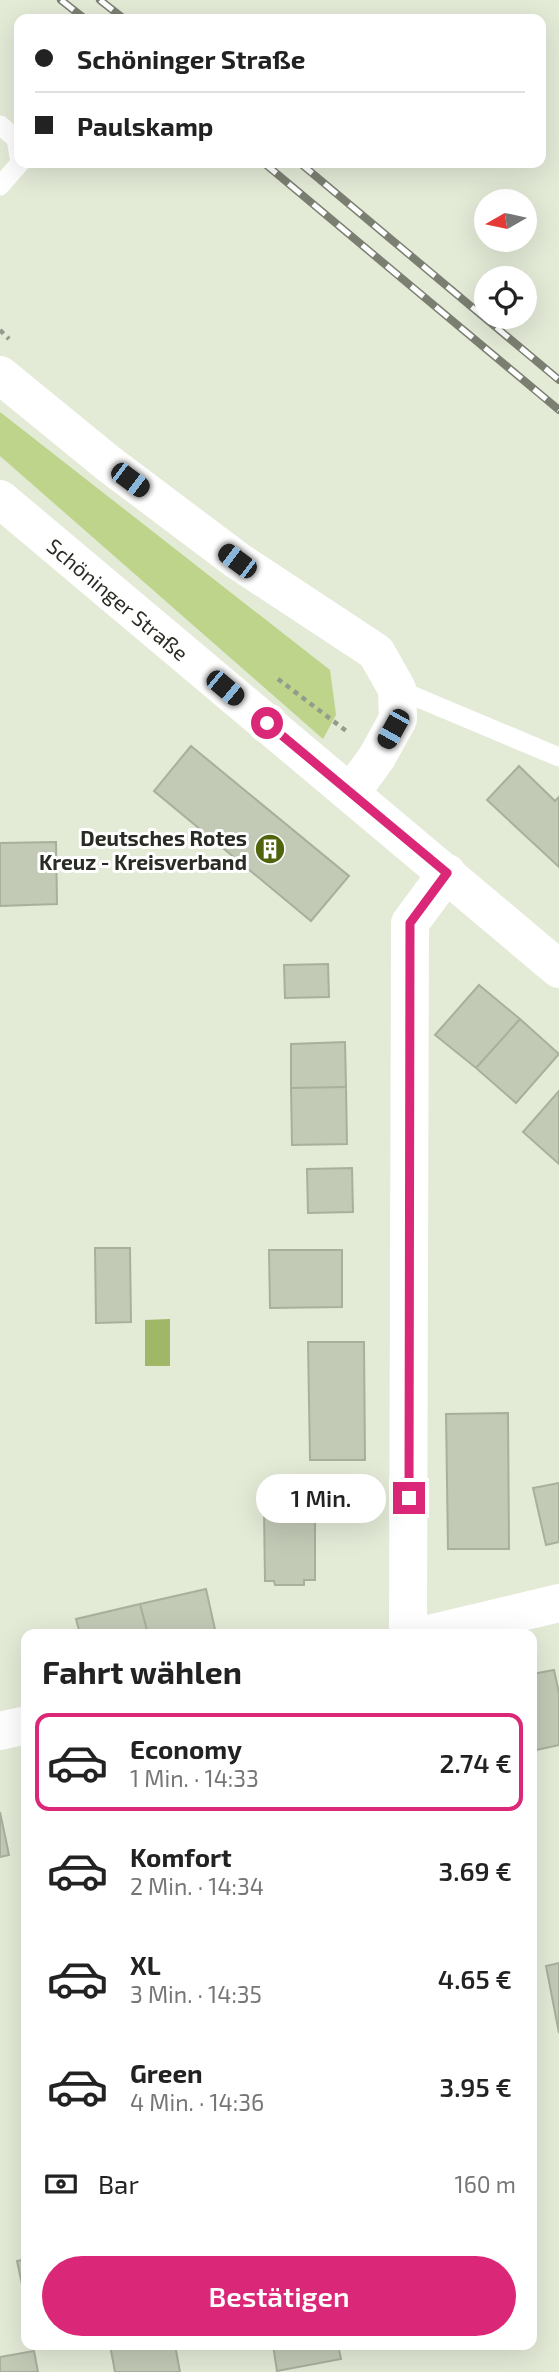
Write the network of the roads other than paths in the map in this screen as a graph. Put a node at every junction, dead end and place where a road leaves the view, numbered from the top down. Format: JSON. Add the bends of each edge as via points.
{"nodes":[{"id":1,"x":0,"y":125,"type":"edge"},
{"id":2,"x":14,"y":137,"type":"edge"},
{"id":3,"x":16,"y":168,"type":"edge"},
{"id":4,"x":0,"y":186,"type":"edge"},
{"id":5,"x":0,"y":375,"type":"edge"},
{"id":6,"x":0,"y":499,"type":"edge"},
{"id":7,"x":397,"y":689,"type":"junction"},
{"id":8,"x":559,"y":757,"type":"edge"},
{"id":9,"x":351,"y":793,"type":"junction"},
{"id":10,"x":447,"y":873,"type":"junction"},
{"id":11,"x":559,"y":969,"type":"edge"},
{"id":12,"x":559,"y":1602,"type":"edge"},
{"id":13,"x":408,"y":1629,"type":"edge"},
{"id":14,"x":449,"y":1629,"type":"edge"},
{"id":15,"x":21,"y":1726,"type":"edge"},
{"id":16,"x":0,"y":1731,"type":"edge"}],
"edges":[{"from":1,"to":2,"type":"lane"},
{"from":3,"to":4,"type":"lane"},
{"from":5,"to":7,"type":"street","via":[[237,561],[376,652]]},
{"from":6,"to":9,"type":"street","name":"Schöninger Straße"},
{"from":7,"to":8,"type":"lane"},
{"from":7,"to":9,"type":"street","via":[[398,719]]},
{"from":9,"to":10,"type":"street","name":"Schöninger Straße"},
{"from":10,"to":11,"type":"street","name":"Schöninger Straße"},
{"from":10,"to":13,"type":"street","via":[[410,923]]},
{"from":12,"to":14,"type":"street"},
{"from":15,"to":16,"type":"street"}]}
